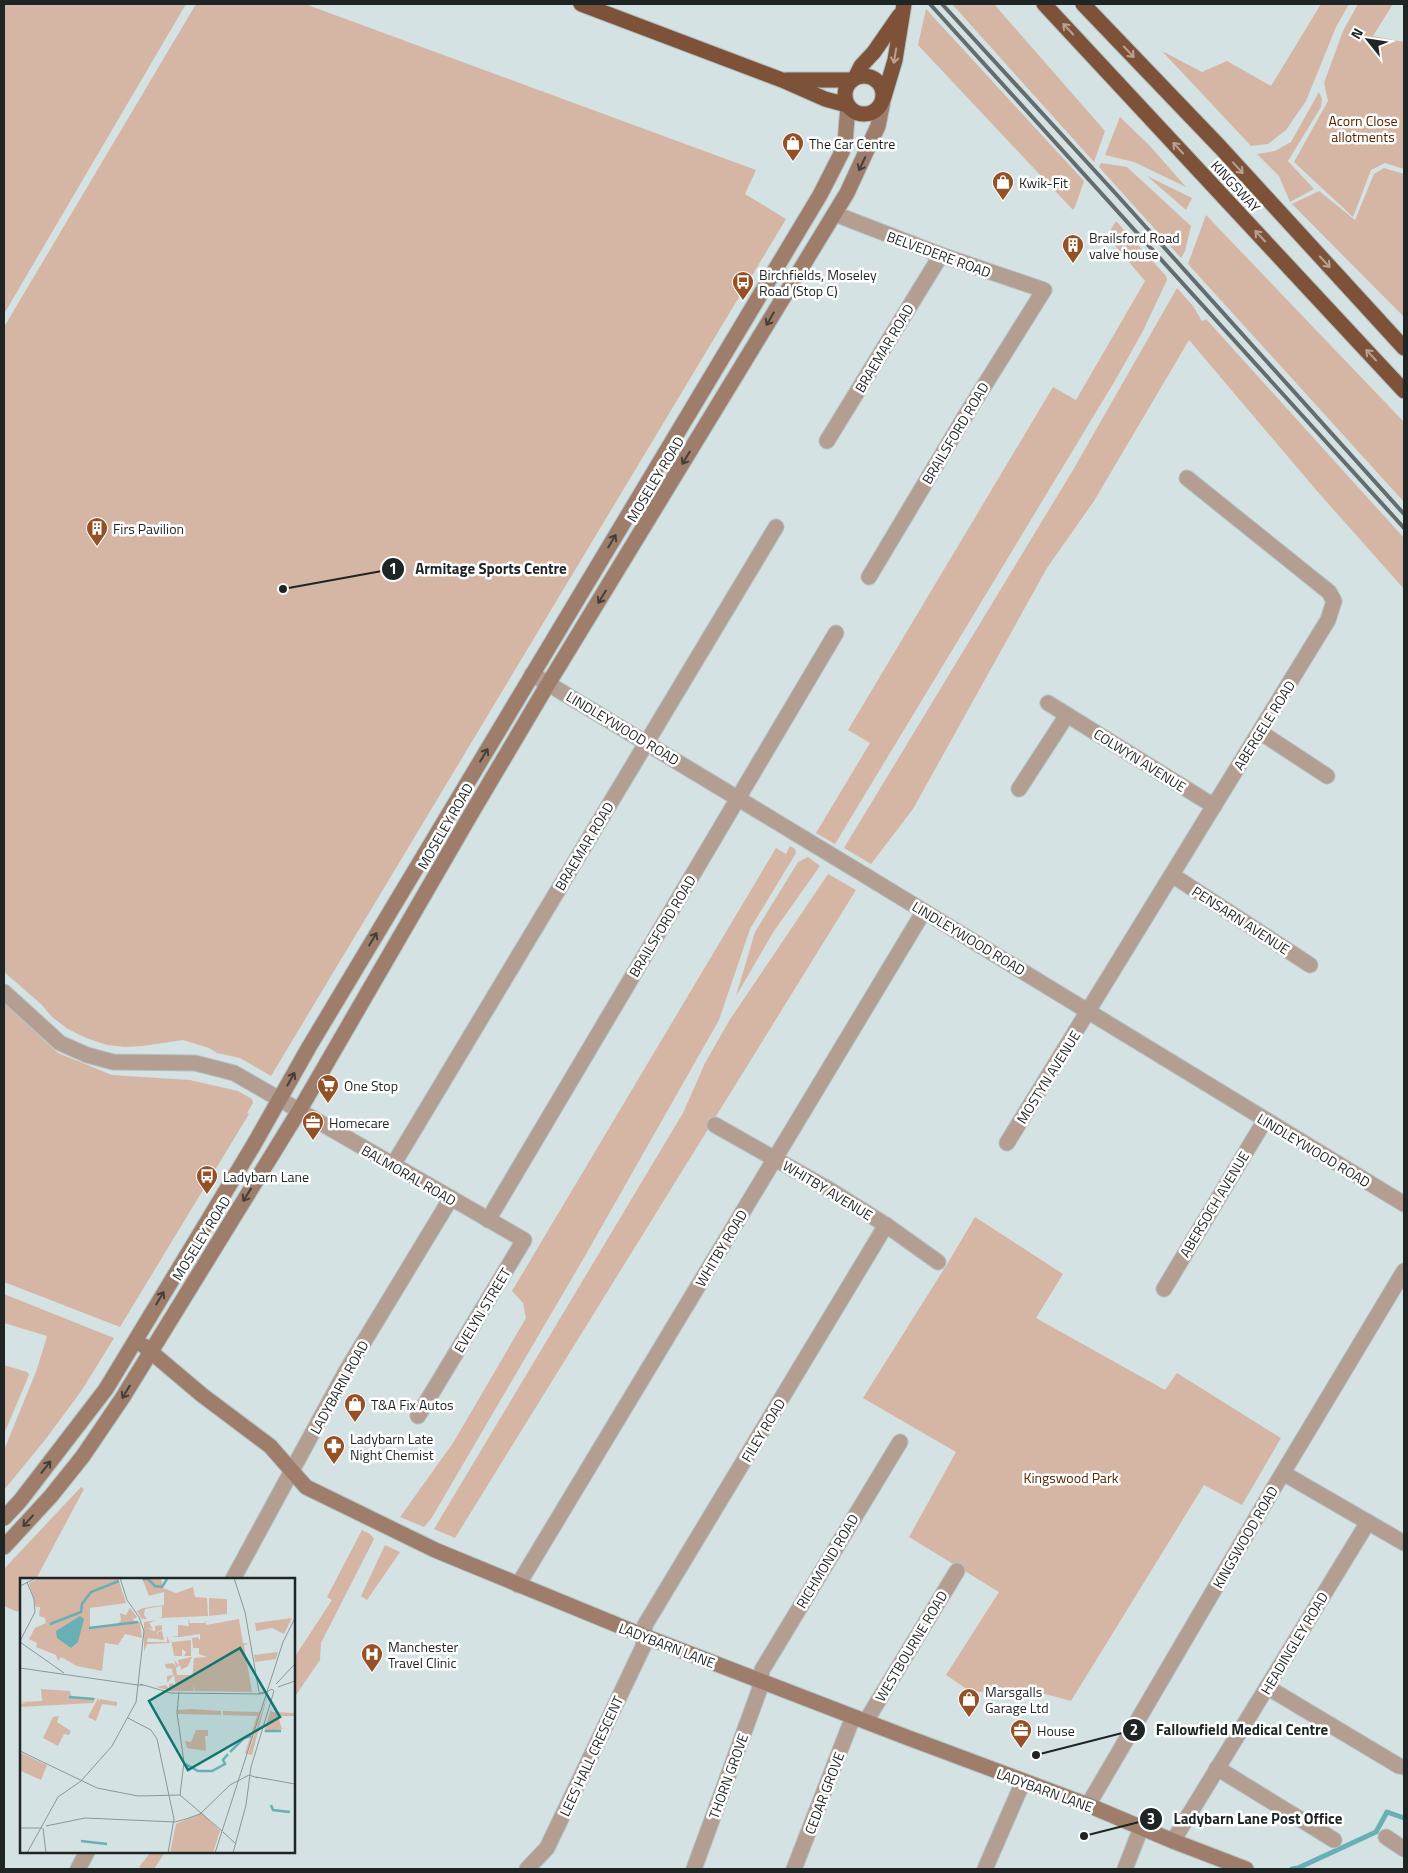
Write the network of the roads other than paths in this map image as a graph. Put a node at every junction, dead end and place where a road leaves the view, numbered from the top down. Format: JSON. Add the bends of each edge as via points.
{"nodes":[{"id":1,"x":581,"y":4,"type":"edge"},
{"id":2,"x":1044,"y":4,"type":"edge"},
{"id":3,"x":1083,"y":4,"type":"edge"},
{"id":4,"x":902,"y":8,"type":"edge"},
{"id":5,"x":853,"y":79,"type":"junction"},
{"id":6,"x":782,"y":80,"type":"junction"},
{"id":7,"x":883,"y":100,"type":"junction"},
{"id":8,"x":847,"y":105,"type":"junction"},
{"id":9,"x":835,"y":214,"type":"junction"},
{"id":10,"x":941,"y":255,"type":"junction"},
{"id":11,"x":1044,"y":290,"type":"joint"},
{"id":12,"x":1404,"y":348,"type":"edge"},
{"id":13,"x":1404,"y":391,"type":"edge"},
{"id":14,"x":828,"y":440,"type":"dead end"},
{"id":15,"x":1187,"y":478,"type":"dead end"},
{"id":16,"x":776,"y":527,"type":"dead end"},
{"id":17,"x":869,"y":577,"type":"dead end"},
{"id":18,"x":836,"y":633,"type":"dead end"},
{"id":19,"x":532,"y":674,"type":"junction"},
{"id":20,"x":548,"y":684,"type":"junction"},
{"id":21,"x":1048,"y":703,"type":"dead end"},
{"id":22,"x":1067,"y":715,"type":"junction"},
{"id":23,"x":1260,"y":732,"type":"junction"},
{"id":24,"x":646,"y":743,"type":"junction"},
{"id":25,"x":1327,"y":776,"type":"dead end"},
{"id":26,"x":1019,"y":788,"type":"dead end"},
{"id":27,"x":738,"y":798,"type":"junction"},
{"id":28,"x":1214,"y":806,"type":"junction"},
{"id":29,"x":1172,"y":875,"type":"junction"},
{"id":30,"x":924,"y":911,"type":"junction"},
{"id":31,"x":1310,"y":965,"type":"dead end"},
{"id":32,"x":4,"y":992,"type":"edge"},
{"id":33,"x":1088,"y":1011,"type":"junction"},
{"id":34,"x":280,"y":1099,"type":"junction"},
{"id":35,"x":299,"y":1111,"type":"junction"},
{"id":36,"x":1265,"y":1120,"type":"junction"},
{"id":37,"x":715,"y":1125,"type":"dead end"},
{"id":38,"x":1007,"y":1143,"type":"dead end"},
{"id":39,"x":774,"y":1158,"type":"junction"},
{"id":40,"x":393,"y":1165,"type":"junction"},
{"id":41,"x":450,"y":1198,"type":"junction"},
{"id":42,"x":1404,"y":1204,"type":"edge"},
{"id":43,"x":488,"y":1220,"type":"junction"},
{"id":44,"x":886,"y":1225,"type":"junction"},
{"id":45,"x":938,"y":1262,"type":"dead end"},
{"id":46,"x":1404,"y":1271,"type":"edge"},
{"id":47,"x":1164,"y":1289,"type":"dead end"},
{"id":48,"x":134,"y":1340,"type":"junction"},
{"id":49,"x":150,"y":1350,"type":"junction"},
{"id":50,"x":418,"y":1416,"type":"dead end"},
{"id":51,"x":900,"y":1442,"type":"dead end"},
{"id":52,"x":292,"y":1472,"type":"junction"},
{"id":53,"x":1283,"y":1473,"type":"junction"},
{"id":54,"x":4,"y":1518,"type":"edge"},
{"id":55,"x":1368,"y":1522,"type":"junction"},
{"id":56,"x":1404,"y":1543,"type":"edge"},
{"id":57,"x":4,"y":1547,"type":"edge"},
{"id":58,"x":956,"y":1571,"type":"dead end"},
{"id":59,"x":234,"y":1578,"type":"edge"},
{"id":60,"x":518,"y":1585,"type":"junction"},
{"id":61,"x":644,"y":1636,"type":"junction"},
{"id":62,"x":762,"y":1682,"type":"junction"},
{"id":63,"x":1267,"y":1687,"type":"junction"},
{"id":64,"x":860,"y":1719,"type":"junction"},
{"id":65,"x":1404,"y":1767,"type":"edge"},
{"id":66,"x":1217,"y":1768,"type":"junction"},
{"id":67,"x":1023,"y":1782,"type":"junction"},
{"id":68,"x":1088,"y":1805,"type":"junction"},
{"id":69,"x":1141,"y":1828,"type":"junction"},
{"id":70,"x":1386,"y":1837,"type":"dead end"},
{"id":71,"x":1334,"y":1840,"type":"dead end"},
{"id":72,"x":1173,"y":1841,"type":"junction"},
{"id":73,"x":1404,"y":1849,"type":"edge"},
{"id":74,"x":86,"y":1853,"type":"edge"},
{"id":75,"x":78,"y":1869,"type":"edge"},
{"id":76,"x":527,"y":1869,"type":"edge"},
{"id":77,"x":694,"y":1869,"type":"edge"},
{"id":78,"x":794,"y":1869,"type":"edge"},
{"id":79,"x":985,"y":1869,"type":"edge"},
{"id":80,"x":1125,"y":1869,"type":"edge"},
{"id":81,"x":1246,"y":1869,"type":"edge"}],
"edges":[{"from":1,"to":6,"type":"highway"},
{"from":13,"to":2,"type":"highway","name":"KINGSWAY","one_way":true},
{"from":3,"to":12,"type":"highway","name":"KINGSWAY","one_way":true},
{"from":4,"to":5,"type":"highway","name":"MOSELEY ROAD"},
{"from":4,"to":7,"type":"highway","name":"MOSELEY ROAD","one_way":true,"via":[[895,60]]},
{"from":5,"to":6,"type":"highway"},
{"from":5,"to":7,"type":"highway","via":[[874,78],[881,85]]},
{"from":5,"to":8,"type":"highway","via":[[845,93]]},
{"from":6,"to":8,"type":"highway"},
{"from":7,"to":8,"type":"highway","via":[[868,114],[857,113]]},
{"from":7,"to":9,"type":"main road","name":"MOSELEY ROAD","one_way":true,"via":[[872,143]]},
{"from":19,"to":8,"type":"main road","name":"MOSELEY ROAD","one_way":true,"via":[[820,195],[842,152],[847,132]]},
{"from":9,"to":10,"type":"street","name":"BELVEDERE ROAD"},
{"from":9,"to":20,"type":"main road","name":"MOSELEY ROAD","one_way":true},
{"from":10,"to":11,"type":"street","name":"BELVEDERE ROAD"},
{"from":10,"to":14,"type":"street","name":"BRAEMAR ROAD"},
{"from":11,"to":17,"type":"street","name":"BRAILSFORD ROAD"},
{"from":15,"to":23,"type":"street","name":"ABERGELE ROAD","via":[[1329,592],[1334,601],[1328,620]]},
{"from":16,"to":24,"type":"street","name":"BRAEMAR ROAD"},
{"from":18,"to":27,"type":"street","name":"BRAILSFORD ROAD"},
{"from":19,"to":20,"type":"street","name":"LINDLEYWOOD ROAD"},
{"from":34,"to":19,"type":"main road","name":"MOSELEY ROAD","one_way":true},
{"from":20,"to":24,"type":"street","name":"LINDLEYWOOD ROAD"},
{"from":20,"to":35,"type":"main road","name":"MOSELEY ROAD"},
{"from":21,"to":22,"type":"street","name":"COLWYN AVENUE"},
{"from":22,"to":26,"type":"street"},
{"from":22,"to":28,"type":"street","name":"COLWYN AVENUE"},
{"from":23,"to":25,"type":"street"},
{"from":23,"to":28,"type":"street","name":"ABERGELE ROAD"},
{"from":24,"to":27,"type":"street","name":"LINDLEYWOOD ROAD"},
{"from":24,"to":40,"type":"street","name":"BRAEMAR ROAD"},
{"from":27,"to":30,"type":"street","name":"LINDLEYWOOD ROAD"},
{"from":27,"to":43,"type":"street","name":"BRAILSFORD ROAD"},
{"from":28,"to":29,"type":"street","name":"ABERGELE ROAD"},
{"from":29,"to":31,"type":"street","name":"PENSARN AVENUE"},
{"from":29,"to":33,"type":"street","name":"ABERGELE ROAD"},
{"from":30,"to":33,"type":"street","name":"LINDLEYWOOD ROAD"},
{"from":30,"to":39,"type":"street","name":"WHITBY ROAD"},
{"from":32,"to":34,"type":"street","name":"BALMORAL ROAD","via":[[60,1043],[86,1055],[113,1062],[207,1065],[234,1072]]},
{"from":33,"to":36,"type":"street","name":"LINDLEYWOOD ROAD"},
{"from":33,"to":38,"type":"street","name":"MOSTYN AVENUE"},
{"from":34,"to":35,"type":"street","name":"BALMORAL ROAD"},
{"from":48,"to":34,"type":"main road","name":"MOSELEY ROAD","one_way":true},
{"from":35,"to":40,"type":"street","name":"BALMORAL ROAD"},
{"from":35,"to":49,"type":"main road","name":"MOSELEY ROAD","one_way":true},
{"from":36,"to":42,"type":"street","name":"LINDLEYWOOD ROAD"},
{"from":36,"to":47,"type":"street","name":"ABERSOCH AVENUE"},
{"from":37,"to":39,"type":"street","name":"WHITBY AVENUE"},
{"from":39,"to":44,"type":"street","name":"WHITBY AVENUE"},
{"from":39,"to":60,"type":"street","name":"WHITBY ROAD"},
{"from":40,"to":41,"type":"street","name":"BALMORAL ROAD"},
{"from":41,"to":43,"type":"street","name":"BALMORAL ROAD"},
{"from":41,"to":52,"type":"street","name":"LADYBARN ROAD","via":[[345,1373]]},
{"from":43,"to":50,"type":"street","name":"EVELYN STREET","via":[[524,1240]]},
{"from":44,"to":45,"type":"street","name":"WHITBY AVENUE"},
{"from":44,"to":61,"type":"street","name":"FILEY ROAD","via":[[680,1564],[645,1625]]},
{"from":46,"to":53,"type":"street","name":"KINGSWOOD ROAD"},
{"from":48,"to":49,"type":"main road","name":"LADYBARN LANE"},
{"from":54,"to":48,"type":"main road","name":"MOSELEY ROAD","one_way":true,"via":[[106,1390]]},
{"from":49,"to":52,"type":"main road","name":"LADYBARN LANE","via":[[202,1395],[270,1446]]},
{"from":49,"to":57,"type":"main road","name":"MOSELEY ROAD","one_way":true,"via":[[83,1456]]},
{"from":51,"to":62,"type":"street","name":"RICHMOND ROAD","via":[[762,1670]]},
{"from":52,"to":59,"type":"street","name":"LADYBARN ROAD"},
{"from":52,"to":60,"type":"main road","name":"LADYBARN LANE","via":[[306,1486],[397,1532]]},
{"from":53,"to":55,"type":"street"},
{"from":53,"to":68,"type":"street","name":"KINGSWOOD ROAD"},
{"from":55,"to":56,"type":"street"},
{"from":55,"to":63,"type":"street","name":"HEADINGLEY ROAD"},
{"from":58,"to":64,"type":"street","name":"WESTBOURNE ROAD"},
{"from":60,"to":61,"type":"main road","name":"LADYBARN LANE"},
{"from":61,"to":62,"type":"main road","name":"LADYBARN LANE"},
{"from":61,"to":76,"type":"street","name":"LEES HALL CRESCENT","via":[[643,1647],[547,1848]]},
{"from":62,"to":64,"type":"main road","name":"LADYBARN LANE"},
{"from":62,"to":77,"type":"street","name":"THORN GROVE"},
{"from":63,"to":65,"type":"street"},
{"from":63,"to":66,"type":"street","name":"HEADINGLEY ROAD"},
{"from":64,"to":67,"type":"main road","name":"LADYBARN LANE"},
{"from":64,"to":78,"type":"street","name":"CEDAR GROVE"},
{"from":66,"to":71,"type":"street"},
{"from":66,"to":72,"type":"street","name":"HEADINGLEY ROAD"},
{"from":67,"to":68,"type":"main road","name":"LADYBARN LANE"},
{"from":67,"to":79,"type":"street"},
{"from":68,"to":69,"type":"main road","name":"LADYBARN LANE"},
{"from":69,"to":72,"type":"main road","name":"LADYBARN LANE"},
{"from":69,"to":80,"type":"street"},
{"from":70,"to":73,"type":"street"},
{"from":72,"to":81,"type":"main road","name":"LADYBARN LANE"},
{"from":74,"to":75,"type":"street"}]}
